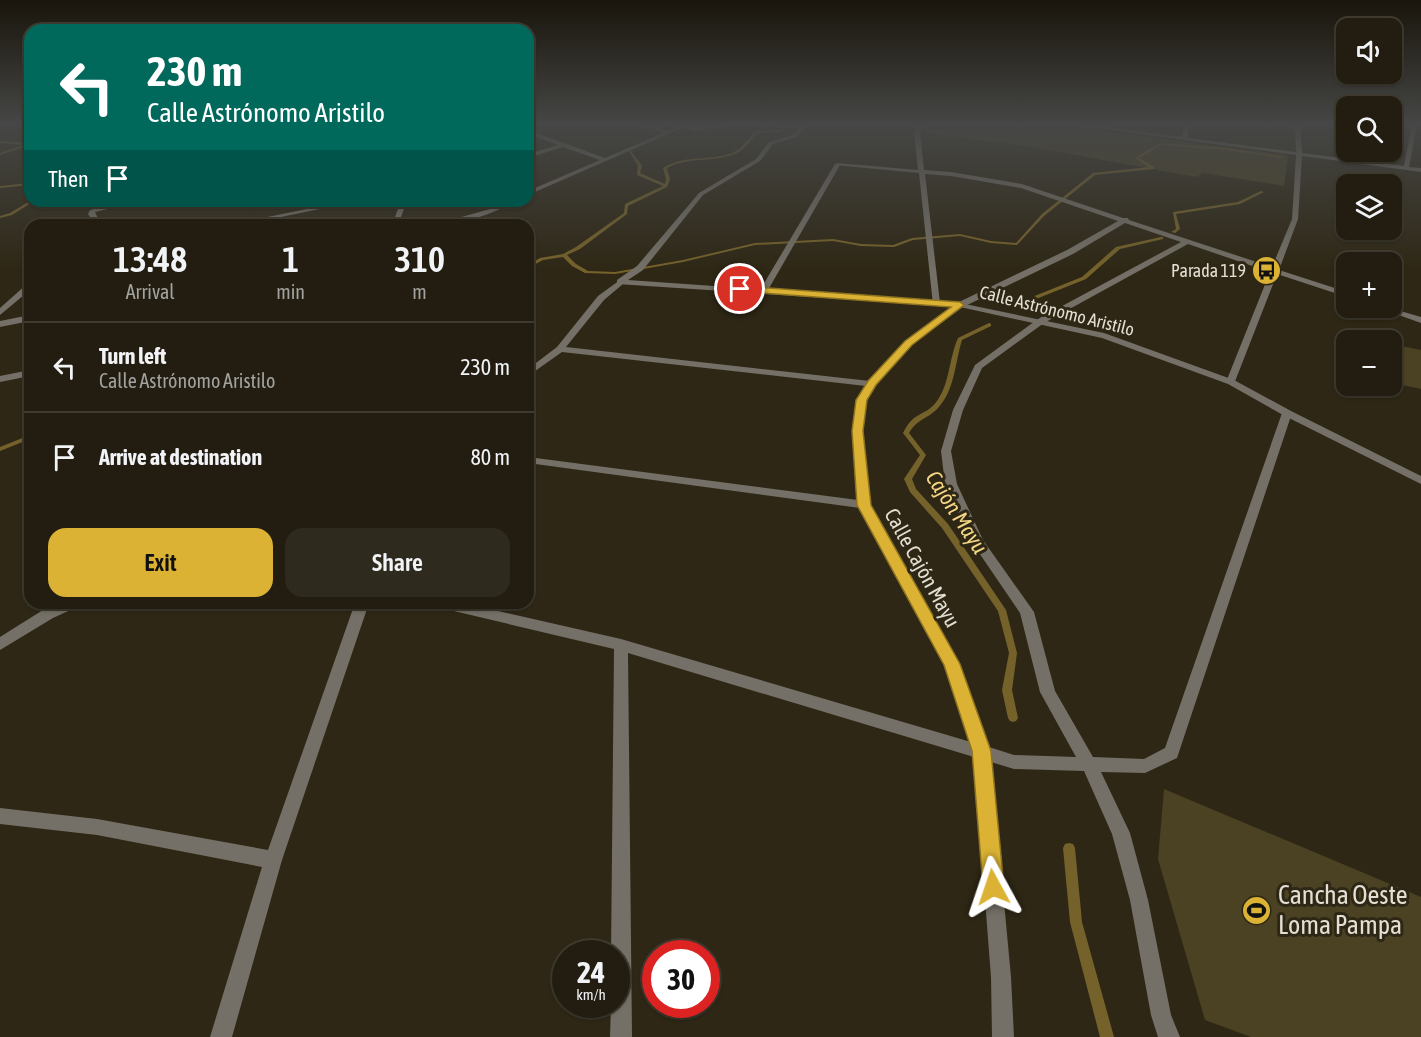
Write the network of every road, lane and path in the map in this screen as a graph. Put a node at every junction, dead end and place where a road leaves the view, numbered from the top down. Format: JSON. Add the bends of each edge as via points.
{"nodes":[{"id":1,"x":571,"y":173,"type":"edge"},
{"id":2,"x":735,"y":173,"type":"edge"},
{"id":3,"x":832,"y":173,"type":"edge"},
{"id":4,"x":922,"y":173,"type":"edge"},
{"id":5,"x":945,"y":173,"type":"edge"},
{"id":6,"x":1298,"y":173,"type":"edge"},
{"id":7,"x":534,"y":190,"type":"edge"},
{"id":8,"x":110,"y":207,"type":"edge"},
{"id":9,"x":325,"y":207,"type":"edge"},
{"id":10,"x":498,"y":207,"type":"edge"},
{"id":11,"x":492,"y":210,"type":"junction"},
{"id":12,"x":94,"y":219,"type":"edge"},
{"id":13,"x":262,"y":219,"type":"edge"},
{"id":14,"x":458,"y":219,"type":"edge"},
{"id":15,"x":475,"y":219,"type":"edge"},
{"id":16,"x":1126,"y":219,"type":"junction"},
{"id":17,"x":1185,"y":242,"type":"junction"},
{"id":18,"x":1275,"y":271,"type":"junction"},
{"id":19,"x":620,"y":282,"type":"junction"},
{"id":20,"x":764,"y":290,"type":"junction"},
{"id":21,"x":24,"y":291,"type":"edge"},
{"id":22,"x":1336,"y":291,"type":"edge"},
{"id":23,"x":936,"y":303,"type":"junction"},
{"id":24,"x":960,"y":305,"type":"junction"},
{"id":25,"x":0,"y":312,"type":"edge"},
{"id":26,"x":1402,"y":314,"type":"edge"},
{"id":27,"x":24,"y":319,"type":"edge"},
{"id":28,"x":1421,"y":320,"type":"edge"},
{"id":29,"x":1041,"y":321,"type":"junction"},
{"id":30,"x":0,"y":324,"type":"edge"},
{"id":31,"x":560,"y":349,"type":"junction"},
{"id":32,"x":534,"y":368,"type":"edge"},
{"id":33,"x":24,"y":374,"type":"edge"},
{"id":34,"x":0,"y":379,"type":"edge"},
{"id":35,"x":1231,"y":382,"type":"junction"},
{"id":36,"x":872,"y":384,"type":"junction"},
{"id":37,"x":1287,"y":413,"type":"junction"},
{"id":38,"x":534,"y":461,"type":"edge"},
{"id":39,"x":1421,"y":480,"type":"edge"},
{"id":40,"x":864,"y":505,"type":"junction"},
{"id":41,"x":59,"y":609,"type":"edge"},
{"id":42,"x":360,"y":609,"type":"edge"},
{"id":43,"x":467,"y":609,"type":"edge"},
{"id":44,"x":0,"y":644,"type":"edge"},
{"id":45,"x":621,"y":645,"type":"junction"},
{"id":46,"x":981,"y":751,"type":"junction"},
{"id":47,"x":1089,"y":765,"type":"junction"},
{"id":48,"x":0,"y":816,"type":"edge"},
{"id":49,"x":273,"y":860,"type":"junction"},
{"id":50,"x":221,"y":1037,"type":"edge"},
{"id":51,"x":621,"y":1037,"type":"edge"},
{"id":52,"x":1003,"y":1037,"type":"edge"},
{"id":53,"x":1169,"y":1037,"type":"edge"}],
"edges":[{"from":1,"to":7,"type":"street"},
{"from":2,"to":19,"type":"street","via":[[701,194],[640,268]]},
{"from":3,"to":20,"type":"street"},
{"from":4,"to":23,"type":"street"},
{"from":5,"to":16,"type":"street","via":[[1022,186]]},
{"from":6,"to":18,"type":"street","via":[[1295,219]]},
{"from":8,"to":12,"type":"street","via":[[92,211]]},
{"from":9,"to":13,"type":"street"},
{"from":10,"to":11,"type":"street"},
{"from":11,"to":14,"type":"street"},
{"from":11,"to":15,"type":"street"},
{"from":16,"to":17,"type":"street"},
{"from":16,"to":24,"type":"street","name":"Calle Cajón Mayu","via":[[1070,252]]},
{"from":17,"to":18,"type":"street"},
{"from":17,"to":29,"type":"street"},
{"from":18,"to":22,"type":"street"},
{"from":18,"to":35,"type":"street"},
{"from":19,"to":20,"type":"street","name":"Calle Astrónomo Aristilo"},
{"from":19,"to":31,"type":"street"},
{"from":20,"to":23,"type":"street","name":"Calle Astrónomo Aristilo"},
{"from":21,"to":25,"type":"street"},
{"from":23,"to":24,"type":"street","name":"Calle Astrónomo Aristilo"},
{"from":24,"to":29,"type":"street","name":"Calle Astrónomo Aristilo"},
{"from":24,"to":36,"type":"street","name":"Calle Cajón Mayu","via":[[908,343]]},
{"from":26,"to":28,"type":"street"},
{"from":27,"to":30,"type":"street"},
{"from":29,"to":35,"type":"street","name":"Calle Astrónomo Aristilo","via":[[1104,336]]},
{"from":29,"to":47,"type":"street","via":[[978,367],[958,410],[946,451],[951,484],[977,541],[1027,612],[1048,692]]},
{"from":31,"to":32,"type":"street"},
{"from":31,"to":36,"type":"street"},
{"from":33,"to":34,"type":"street"},
{"from":35,"to":37,"type":"street","name":"Calle Astrónomo Aristilo"},
{"from":36,"to":40,"type":"street","name":"Calle Cajón Mayu","via":[[862,400],[858,431]]},
{"from":37,"to":39,"type":"street","name":"Calle Astrónomo Aristilo"},
{"from":37,"to":47,"type":"street","via":[[1171,753],[1145,766]]},
{"from":38,"to":40,"type":"street"},
{"from":40,"to":46,"type":"street","name":"Calle Cajón Mayu","via":[[952,664]]},
{"from":41,"to":44,"type":"street"},
{"from":42,"to":49,"type":"street"},
{"from":43,"to":45,"type":"street"},
{"from":45,"to":46,"type":"street"},
{"from":45,"to":51,"type":"street"},
{"from":46,"to":47,"type":"street","via":[[1014,762]]},
{"from":46,"to":52,"type":"street","name":"Calle Cajón Mayu"},
{"from":47,"to":53,"type":"street","via":[[1121,833]]},
{"from":48,"to":49,"type":"street","via":[[97,827]]},
{"from":49,"to":50,"type":"street"}]}
